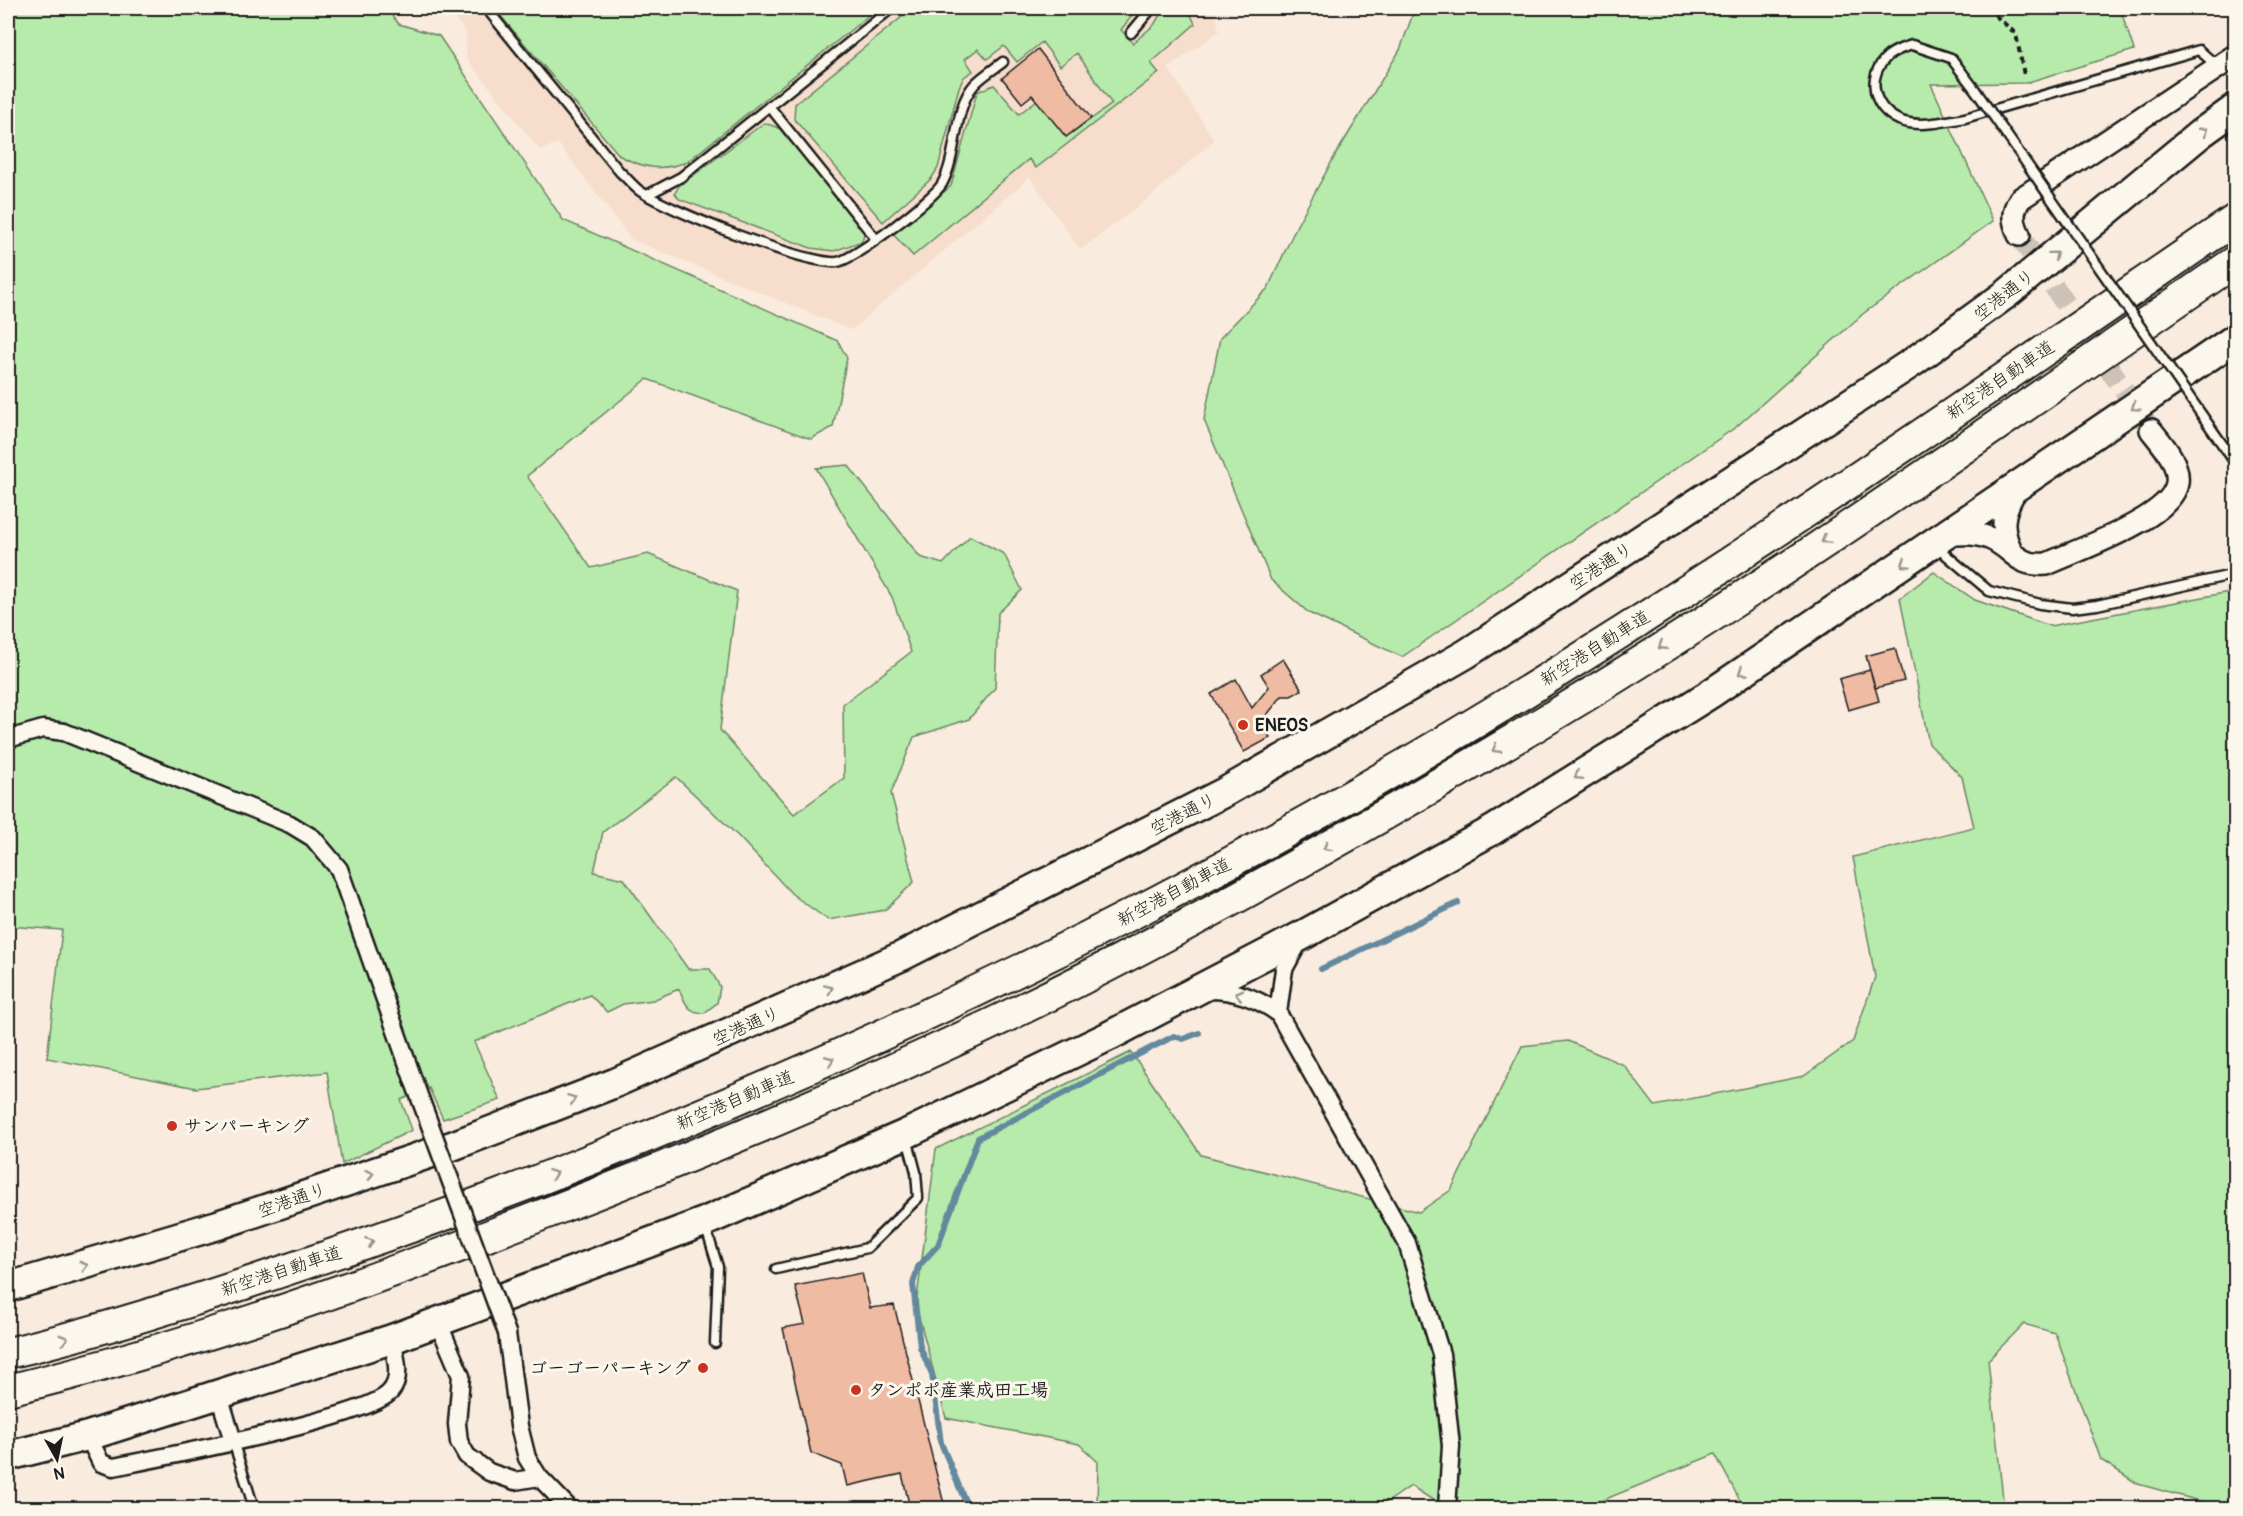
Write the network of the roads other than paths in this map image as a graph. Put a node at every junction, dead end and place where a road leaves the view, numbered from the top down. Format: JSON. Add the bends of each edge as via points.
{"nodes":[{"id":1,"x":486,"y":8,"type":"edge"},
{"id":2,"x":892,"y":8,"type":"edge"},
{"id":3,"x":1152,"y":8,"type":"edge"},
{"id":4,"x":1131,"y":33,"type":"dead end"},
{"id":5,"x":2235,"y":55,"type":"edge"},
{"id":6,"x":1003,"y":62,"type":"dead end"},
{"id":7,"x":2217,"y":66,"type":"junction"},
{"id":8,"x":769,"y":106,"type":"junction"},
{"id":9,"x":2235,"y":108,"type":"edge"},
{"id":10,"x":647,"y":195,"type":"junction"},
{"id":11,"x":2235,"y":219,"type":"edge"},
{"id":12,"x":2019,"y":235,"type":"tunnel mouth"},
{"id":13,"x":876,"y":239,"type":"junction"},
{"id":14,"x":2235,"y":261,"type":"edge"},
{"id":15,"x":2235,"y":282,"type":"edge"},
{"id":16,"x":2235,"y":338,"type":"edge"},
{"id":17,"x":2151,"y":430,"type":"tunnel mouth"},
{"id":18,"x":2235,"y":464,"type":"edge"},
{"id":19,"x":2017,"y":488,"type":"junction"},
{"id":20,"x":1874,"y":508,"type":"junction"},
{"id":21,"x":1946,"y":544,"type":"junction"},
{"id":22,"x":2015,"y":557,"type":"junction"},
{"id":23,"x":2235,"y":574,"type":"edge"},
{"id":24,"x":8,"y":740,"type":"edge"},
{"id":25,"x":1304,"y":935,"type":"junction"},
{"id":26,"x":1197,"y":991,"type":"junction"},
{"id":27,"x":1278,"y":1012,"type":"junction"},
{"id":28,"x":906,"y":1134,"type":"junction"},
{"id":29,"x":704,"y":1222,"type":"junction"},
{"id":30,"x":776,"y":1269,"type":"dead end"},
{"id":31,"x":8,"y":1287,"type":"edge"},
{"id":32,"x":438,"y":1322,"type":"junction"},
{"id":33,"x":392,"y":1340,"type":"junction"},
{"id":34,"x":716,"y":1344,"type":"dead end"},
{"id":35,"x":8,"y":1353,"type":"edge"},
{"id":36,"x":8,"y":1390,"type":"edge"},
{"id":37,"x":219,"y":1395,"type":"junction"},
{"id":38,"x":88,"y":1436,"type":"junction"},
{"id":39,"x":233,"y":1442,"type":"junction"},
{"id":40,"x":8,"y":1456,"type":"edge"},
{"id":41,"x":539,"y":1477,"type":"junction"},
{"id":42,"x":254,"y":1509,"type":"edge"},
{"id":43,"x":569,"y":1509,"type":"edge"},
{"id":44,"x":1447,"y":1509,"type":"edge"}],
"edges":[{"from":1,"to":10,"type":"lane","via":[[620,172]]},
{"from":2,"to":8,"type":"lane"},
{"from":3,"to":4,"type":"lane"},
{"from":5,"to":7,"type":"street"},
{"from":6,"to":13,"type":"lane","via":[[975,84],[966,97],[941,186]]},
{"from":7,"to":12,"type":"street","via":[[2020,199],[2013,210]]},
{"from":7,"to":18,"type":"lane","bridge":true,"via":[[2199,50],[1965,118],[1927,124],[1908,123],[1889,114],[1879,105],[1873,89],[1876,72],[1885,58],[1912,45],[1951,58],[1976,91]]},
{"from":8,"to":10,"type":"lane","via":[[681,177]]},
{"from":8,"to":13,"type":"lane"},
{"from":31,"to":9,"type":"highway","name":"空港通り","one_way":true,"via":[[229,1221],[452,1146],[615,1083],[902,956],[1225,792],[1466,654],[1913,362],[2009,292]]},
{"from":10,"to":13,"type":"lane","via":[[810,259],[837,262],[855,256]]},
{"from":35,"to":11,"type":"highway","name":"新空港自動車道","one_way":true,"via":[[164,1310],[329,1256],[660,1132],[819,1065],[1167,897],[1516,698],[1737,557]]},
{"from":14,"to":20,"type":"highway","name":"新空港自動車道"},
{"from":15,"to":20,"type":"highway","via":[[1996,437]]},
{"from":16,"to":19,"type":"highway","one_way":true},
{"from":17,"to":22,"type":"street","via":[[2176,468],[2178,482],[2161,507],[2143,520],[2047,564],[2024,563]]},
{"from":19,"to":21,"type":"highway"},
{"from":19,"to":22,"type":"street","via":[[2003,516],[2006,542]]},
{"from":20,"to":36,"type":"highway","name":"新空港自動車道","one_way":true,"via":[[1536,726],[1183,927],[1022,1009],[857,1086],[676,1163],[480,1239],[341,1290]]},
{"from":21,"to":22,"type":"street","via":[[1963,533],[1989,538]]},
{"from":21,"to":23,"type":"lane","via":[[1989,591],[2072,608]]},
{"from":21,"to":25,"type":"highway","one_way":true,"via":[[1503,824]]},
{"from":24,"to":41,"type":"street","bridge":true,"via":[[44,729],[64,732],[290,824],[313,838],[339,869],[507,1332],[519,1426],[527,1458]]},
{"from":25,"to":26,"type":"highway"},
{"from":25,"to":27,"type":"street","via":[[1284,969]]},
{"from":27,"to":26,"type":"street","one_way":true,"via":[[1233,992]]},
{"from":26,"to":28,"type":"highway"},
{"from":27,"to":44,"type":"street","via":[[1407,1243],[1442,1354],[1451,1446]]},
{"from":28,"to":29,"type":"highway"},
{"from":28,"to":30,"type":"lane","via":[[918,1198],[895,1223],[867,1248]]},
{"from":29,"to":32,"type":"highway"},
{"from":29,"to":34,"type":"lane","via":[[718,1267]]},
{"from":32,"to":33,"type":"highway"},
{"from":32,"to":41,"type":"street","via":[[461,1376],[457,1424],[459,1442],[467,1456],[489,1472],[515,1481]]},
{"from":33,"to":37,"type":"highway"},
{"from":33,"to":39,"type":"street","via":[[398,1365],[390,1393],[355,1409]]},
{"from":37,"to":38,"type":"highway"},
{"from":37,"to":39,"type":"street"},
{"from":38,"to":39,"type":"street","via":[[101,1463],[113,1467]]},
{"from":38,"to":40,"type":"highway"},
{"from":39,"to":42,"type":"lane"},
{"from":41,"to":43,"type":"street"}]}
